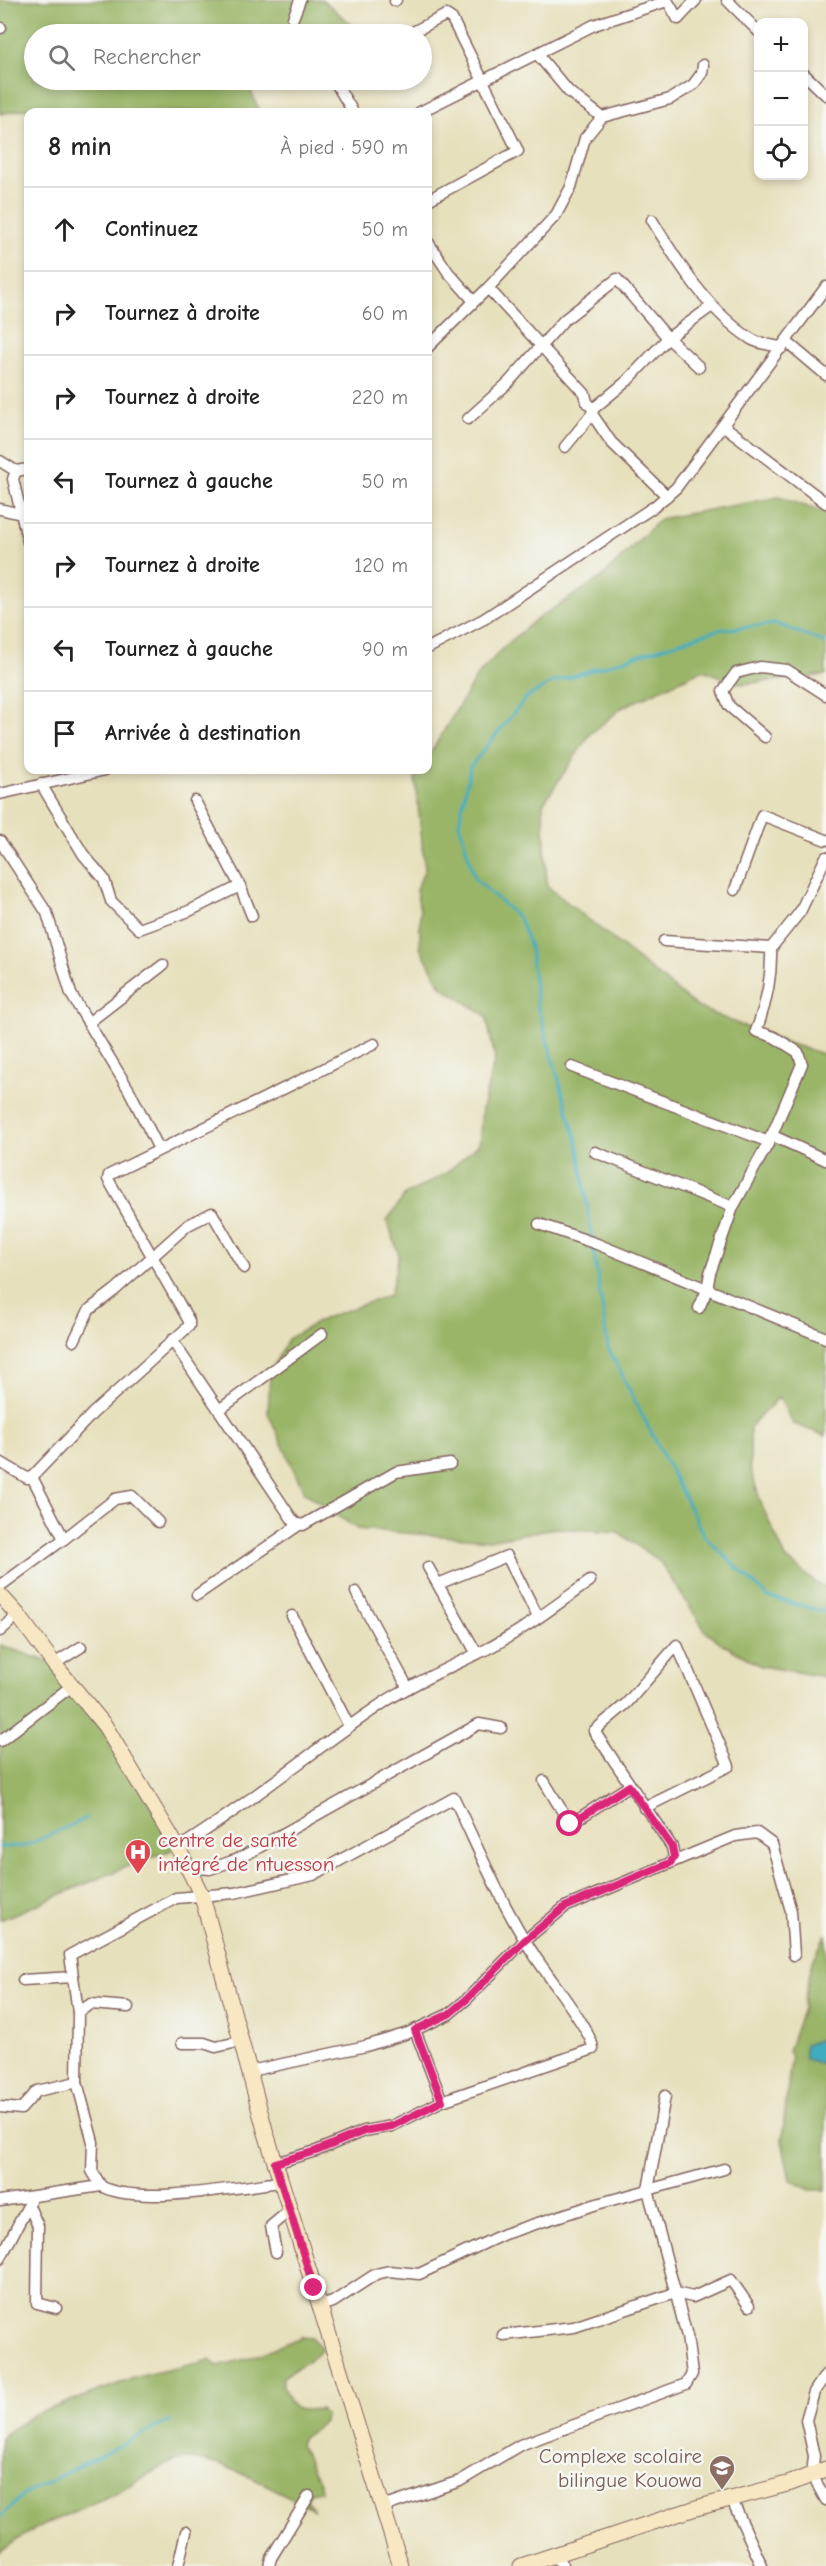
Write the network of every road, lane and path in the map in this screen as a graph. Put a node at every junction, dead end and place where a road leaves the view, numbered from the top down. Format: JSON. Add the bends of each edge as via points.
{"nodes":[{"id":1,"x":300,"y":0,"type":"edge"},
{"id":2,"x":667,"y":0,"type":"edge"},
{"id":3,"x":696,"y":0,"type":"edge"},
{"id":4,"x":727,"y":0,"type":"edge"},
{"id":5,"x":292,"y":18,"type":"dead end"},
{"id":6,"x":430,"y":24,"type":"edge"},
{"id":7,"x":754,"y":26,"type":"edge"},
{"id":8,"x":538,"y":55,"type":"junction"},
{"id":9,"x":703,"y":65,"type":"dead end"},
{"id":10,"x":808,"y":78,"type":"edge"},
{"id":11,"x":484,"y":80,"type":"junction"},
{"id":12,"x":340,"y":90,"type":"edge"},
{"id":13,"x":826,"y":95,"type":"edge"},
{"id":14,"x":351,"y":108,"type":"edge"},
{"id":15,"x":428,"y":108,"type":"edge"},
{"id":16,"x":602,"y":117,"type":"junction"},
{"id":17,"x":432,"y":198,"type":"edge"},
{"id":18,"x":652,"y":220,"type":"dead end"},
{"id":19,"x":432,"y":248,"type":"edge"},
{"id":20,"x":826,"y":287,"type":"edge"},
{"id":21,"x":488,"y":288,"type":"junction"},
{"id":22,"x":473,"y":300,"type":"junction"},
{"id":23,"x":712,"y":306,"type":"junction"},
{"id":24,"x":668,"y":338,"type":"junction"},
{"id":25,"x":432,"y":343,"type":"edge"},
{"id":26,"x":784,"y":345,"type":"junction"},
{"id":27,"x":542,"y":347,"type":"junction"},
{"id":28,"x":699,"y":367,"type":"dead end"},
{"id":29,"x":826,"y":375,"type":"edge"},
{"id":30,"x":593,"y":412,"type":"junction"},
{"id":31,"x":468,"y":419,"type":"dead end"},
{"id":32,"x":724,"y":426,"type":"junction"},
{"id":33,"x":565,"y":447,"type":"dead end"},
{"id":34,"x":0,"y":461,"type":"edge"},
{"id":35,"x":24,"y":470,"type":"edge"},
{"id":36,"x":16,"y":471,"type":"junction"},
{"id":37,"x":667,"y":496,"type":"junction"},
{"id":38,"x":826,"y":503,"type":"edge"},
{"id":39,"x":0,"y":509,"type":"edge"},
{"id":40,"x":21,"y":514,"type":"junction"},
{"id":41,"x":24,"y":526,"type":"edge"},
{"id":42,"x":432,"y":646,"type":"edge"},
{"id":43,"x":826,"y":695,"type":"edge"},
{"id":44,"x":765,"y":737,"type":"dead end"},
{"id":45,"x":87,"y":774,"type":"edge"},
{"id":46,"x":41,"y":784,"type":"junction"},
{"id":47,"x":0,"y":794,"type":"edge"},
{"id":48,"x":195,"y":801,"type":"dead end"},
{"id":49,"x":826,"y":840,"type":"edge"},
{"id":50,"x":0,"y":841,"type":"edge"},
{"id":51,"x":825,"y":860,"type":"edge"},
{"id":52,"x":240,"y":886,"type":"junction"},
{"id":53,"x":735,"y":890,"type":"dead end"},
{"id":54,"x":252,"y":916,"type":"dead end"},
{"id":55,"x":664,"y":941,"type":"dead end"},
{"id":56,"x":771,"y":948,"type":"junction"},
{"id":57,"x":163,"y":965,"type":"dead end"},
{"id":58,"x":88,"y":1023,"type":"junction"},
{"id":59,"x":374,"y":1044,"type":"dead end"},
{"id":60,"x":572,"y":1067,"type":"dead end"},
{"id":61,"x":770,"y":1138,"type":"junction"},
{"id":62,"x":159,"y":1149,"type":"junction"},
{"id":63,"x":595,"y":1152,"type":"dead end"},
{"id":64,"x":826,"y":1160,"type":"edge"},
{"id":65,"x":733,"y":1208,"type":"junction"},
{"id":66,"x":539,"y":1224,"type":"dead end"},
{"id":67,"x":151,"y":1257,"type":"junction"},
{"id":68,"x":244,"y":1268,"type":"dead end"},
{"id":69,"x":707,"y":1290,"type":"junction"},
{"id":70,"x":699,"y":1308,"type":"dead end"},
{"id":71,"x":322,"y":1334,"type":"dead end"},
{"id":72,"x":826,"y":1338,"type":"edge"},
{"id":73,"x":172,"y":1340,"type":"junction"},
{"id":74,"x":74,"y":1341,"type":"dead end"},
{"id":75,"x":219,"y":1410,"type":"junction"},
{"id":76,"x":0,"y":1462,"type":"edge"},
{"id":77,"x":450,"y":1464,"type":"dead end"},
{"id":78,"x":32,"y":1477,"type":"junction"},
{"id":79,"x":158,"y":1522,"type":"dead end"},
{"id":80,"x":299,"y":1525,"type":"junction"},
{"id":81,"x":64,"y":1539,"type":"junction"},
{"id":82,"x":428,"y":1567,"type":"dead end"},
{"id":83,"x":590,"y":1581,"type":"dead end"},
{"id":84,"x":438,"y":1584,"type":"junction"},
{"id":85,"x":0,"y":1586,"type":"edge"},
{"id":86,"x":356,"y":1592,"type":"dead end"},
{"id":87,"x":0,"y":1595,"type":"edge"},
{"id":88,"x":197,"y":1595,"type":"dead end"},
{"id":89,"x":18,"y":1615,"type":"junction"},
{"id":90,"x":292,"y":1616,"type":"dead end"},
{"id":91,"x":538,"y":1617,"type":"junction"},
{"id":92,"x":0,"y":1631,"type":"edge"},
{"id":93,"x":81,"y":1647,"type":"dead end"},
{"id":94,"x":477,"y":1654,"type":"junction"},
{"id":95,"x":54,"y":1664,"type":"junction"},
{"id":96,"x":73,"y":1685,"type":"junction"},
{"id":97,"x":408,"y":1688,"type":"junction"},
{"id":98,"x":349,"y":1726,"type":"junction"},
{"id":99,"x":501,"y":1728,"type":"dead end"},
{"id":100,"x":0,"y":1741,"type":"edge"},
{"id":101,"x":544,"y":1781,"type":"dead end"},
{"id":102,"x":629,"y":1786,"type":"junction"},
{"id":103,"x":644,"y":1808,"type":"junction"},
{"id":104,"x":178,"y":1848,"type":"junction"},
{"id":105,"x":670,"y":1863,"type":"junction"},
{"id":106,"x":189,"y":1867,"type":"junction"},
{"id":107,"x":202,"y":1896,"type":"junction"},
{"id":108,"x":524,"y":1941,"type":"junction"},
{"id":109,"x":794,"y":1955,"type":"dead end"},
{"id":110,"x":73,"y":1977,"type":"junction"},
{"id":111,"x":23,"y":1980,"type":"dead end"},
{"id":112,"x":128,"y":2007,"type":"dead end"},
{"id":113,"x":78,"y":2012,"type":"junction"},
{"id":114,"x":415,"y":2030,"type":"junction"},
{"id":115,"x":242,"y":2041,"type":"junction"},
{"id":116,"x":182,"y":2043,"type":"dead end"},
{"id":117,"x":249,"y":2071,"type":"junction"},
{"id":118,"x":76,"y":2082,"type":"junction"},
{"id":119,"x":665,"y":2096,"type":"dead end"},
{"id":120,"x":442,"y":2101,"type":"junction"},
{"id":121,"x":0,"y":2107,"type":"edge"},
{"id":122,"x":275,"y":2163,"type":"junction"},
{"id":123,"x":724,"y":2169,"type":"dead end"},
{"id":124,"x":280,"y":2181,"type":"junction"},
{"id":125,"x":101,"y":2186,"type":"junction"},
{"id":126,"x":648,"y":2190,"type":"junction"},
{"id":127,"x":30,"y":2200,"type":"junction"},
{"id":128,"x":0,"y":2201,"type":"edge"},
{"id":129,"x":289,"y":2211,"type":"junction"},
{"id":130,"x":276,"y":2252,"type":"dead end"},
{"id":131,"x":0,"y":2259,"type":"edge"},
{"id":132,"x":675,"y":2293,"type":"junction"},
{"id":133,"x":319,"y":2306,"type":"junction"},
{"id":134,"x":749,"y":2306,"type":"dead end"},
{"id":135,"x":56,"y":2308,"type":"dead end"},
{"id":136,"x":503,"y":2335,"type":"dead end"},
{"id":137,"x":826,"y":2374,"type":"edge"},
{"id":138,"x":819,"y":2472,"type":"edge"},
{"id":139,"x":309,"y":2496,"type":"dead end"},
{"id":140,"x":732,"y":2500,"type":"junction"},
{"id":141,"x":826,"y":2500,"type":"edge"},
{"id":142,"x":383,"y":2507,"type":"junction"},
{"id":143,"x":186,"y":2532,"type":"dead end"},
{"id":144,"x":550,"y":2555,"type":"junction"},
{"id":145,"x":178,"y":2566,"type":"edge"},
{"id":146,"x":269,"y":2566,"type":"edge"},
{"id":147,"x":401,"y":2566,"type":"edge"},
{"id":148,"x":520,"y":2566,"type":"edge"},
{"id":149,"x":563,"y":2566,"type":"edge"},
{"id":150,"x":762,"y":2566,"type":"edge"}],
"edges":[{"from":1,"to":5,"type":"street"},
{"from":2,"to":3,"type":"street","via":[[678,19]]},
{"from":2,"to":8,"type":"street","via":[[594,26]]},
{"from":4,"to":7,"type":"street"},
{"from":6,"to":11,"type":"street","via":[[449,15]]},
{"from":8,"to":11,"type":"street"},
{"from":8,"to":16,"type":"street","via":[[569,92]]},
{"from":9,"to":16,"type":"street","via":[[693,85],[670,99]]},
{"from":10,"to":13,"type":"street"},
{"from":11,"to":15,"type":"street"},
{"from":11,"to":17,"type":"street","via":[[518,151]]},
{"from":12,"to":14,"type":"street"},
{"from":16,"to":21,"type":"street","via":[[585,138],[571,187],[556,215]]},
{"from":18,"to":23,"type":"street"},
{"from":19,"to":22,"type":"street"},
{"from":20,"to":26,"type":"street"},
{"from":21,"to":22,"type":"street"},
{"from":21,"to":27,"type":"street"},
{"from":22,"to":25,"type":"street"},
{"from":23,"to":24,"type":"street"},
{"from":23,"to":26,"type":"street","via":[[753,340]]},
{"from":24,"to":27,"type":"street","via":[[617,279],[564,320]]},
{"from":24,"to":28,"type":"street"},
{"from":24,"to":30,"type":"street"},
{"from":26,"to":29,"type":"street"},
{"from":26,"to":32,"type":"street"},
{"from":27,"to":30,"type":"street","via":[[585,394]]},
{"from":27,"to":31,"type":"street"},
{"from":30,"to":33,"type":"street"},
{"from":30,"to":37,"type":"street","via":[[611,442]]},
{"from":32,"to":37,"type":"street"},
{"from":32,"to":38,"type":"street"},
{"from":34,"to":36,"type":"street"},
{"from":35,"to":36,"type":"street"},
{"from":36,"to":40,"type":"street","via":[[13,479]]},
{"from":37,"to":42,"type":"street","via":[[484,619]]},
{"from":39,"to":40,"type":"street"},
{"from":40,"to":41,"type":"street"},
{"from":43,"to":44,"type":"street","via":[[787,670],[760,667],[736,674],[723,691],[729,706]]},
{"from":45,"to":46,"type":"street"},
{"from":46,"to":47,"type":"street"},
{"from":46,"to":52,"type":"street","via":[[83,854],[104,879],[111,901],[139,929],[189,911]]},
{"from":48,"to":52,"type":"street"},
{"from":49,"to":53,"type":"street","via":[[762,815]]},
{"from":50,"to":58,"type":"street","via":[[47,913],[71,994]]},
{"from":51,"to":56,"type":"street","via":[[800,912]]},
{"from":52,"to":54,"type":"street"},
{"from":55,"to":56,"type":"street"},
{"from":56,"to":61,"type":"street","via":[[763,1013],[756,1031],[798,1052],[802,1060]]},
{"from":57,"to":58,"type":"street"},
{"from":58,"to":62,"type":"street"},
{"from":59,"to":62,"type":"street"},
{"from":60,"to":61,"type":"street"},
{"from":61,"to":64,"type":"street"},
{"from":61,"to":65,"type":"street"},
{"from":62,"to":67,"type":"street","via":[[108,1177]]},
{"from":63,"to":65,"type":"street"},
{"from":65,"to":69,"type":"street"},
{"from":66,"to":69,"type":"street"},
{"from":67,"to":68,"type":"street","via":[[188,1225],[212,1213]]},
{"from":67,"to":73,"type":"street","via":[[189,1321],[187,1328]]},
{"from":67,"to":74,"type":"street","via":[[89,1310]]},
{"from":69,"to":70,"type":"street"},
{"from":69,"to":72,"type":"street"},
{"from":71,"to":75,"type":"street"},
{"from":73,"to":75,"type":"street"},
{"from":73,"to":78,"type":"street","via":[[93,1413]]},
{"from":75,"to":80,"type":"street"},
{"from":76,"to":78,"type":"street","via":[[27,1478]]},
{"from":77,"to":80,"type":"street","via":[[396,1472]]},
{"from":78,"to":81,"type":"street"},
{"from":79,"to":81,"type":"street","via":[[132,1496],[115,1499]]},
{"from":80,"to":88,"type":"street"},
{"from":81,"to":85,"type":"street"},
{"from":82,"to":84,"type":"street"},
{"from":83,"to":91,"type":"street"},
{"from":84,"to":91,"type":"street","via":[[507,1556]]},
{"from":84,"to":94,"type":"street"},
{"from":86,"to":97,"type":"street"},
{"from":87,"to":89,"type":"street"},
{"from":89,"to":92,"type":"street"},
{"from":89,"to":95,"type":"street"},
{"from":90,"to":98,"type":"street"},
{"from":91,"to":94,"type":"street"},
{"from":93,"to":95,"type":"street"},
{"from":94,"to":97,"type":"street"},
{"from":95,"to":96,"type":"street"},
{"from":96,"to":100,"type":"street"},
{"from":96,"to":104,"type":"street","via":[[111,1736]]},
{"from":97,"to":98,"type":"street"},
{"from":98,"to":104,"type":"street","via":[[258,1796]]},
{"from":99,"to":106,"type":"street","via":[[478,1724],[238,1859],[210,1869]]},
{"from":101,"to":102,"type":"street","via":[[570,1824]]},
{"from":102,"to":103,"type":"street"},
{"from":102,"to":103,"type":"street","via":[[594,1731],[627,1703],[677,1645],[729,1766]]},
{"from":103,"to":105,"type":"street","via":[[672,1847],[674,1857]]},
{"from":104,"to":106,"type":"street"},
{"from":105,"to":108,"type":"street","via":[[572,1903]]},
{"from":105,"to":109,"type":"street","via":[[735,1836],[757,1833],[772,1844],[791,1911]]},
{"from":106,"to":107,"type":"street"},
{"from":107,"to":108,"type":"street","via":[[257,1889],[313,1875],[454,1798]]},
{"from":107,"to":110,"type":"street","via":[[176,1898],[70,1955]]},
{"from":107,"to":115,"type":"street"},
{"from":108,"to":114,"type":"street","via":[[449,2014]]},
{"from":108,"to":120,"type":"street","via":[[573,2011],[593,2049]]},
{"from":110,"to":111,"type":"street"},
{"from":110,"to":113,"type":"street"},
{"from":112,"to":113,"type":"street","via":[[91,2004]]},
{"from":113,"to":118,"type":"street"},
{"from":114,"to":117,"type":"street","via":[[346,2051]]},
{"from":114,"to":120,"type":"street"},
{"from":115,"to":116,"type":"street","via":[[216,2047]]},
{"from":115,"to":117,"type":"street"},
{"from":117,"to":122,"type":"street"},
{"from":118,"to":121,"type":"street","via":[[37,2091],[21,2109]]},
{"from":118,"to":125,"type":"street","via":[[93,2142],[92,2171]]},
{"from":119,"to":126,"type":"street"},
{"from":120,"to":122,"type":"street","via":[[392,2126],[364,2131]]},
{"from":122,"to":124,"type":"street"},
{"from":123,"to":126,"type":"street"},
{"from":124,"to":125,"type":"street","via":[[176,2194],[115,2192]]},
{"from":124,"to":129,"type":"street"},
{"from":125,"to":127,"type":"street"},
{"from":126,"to":132,"type":"street"},
{"from":126,"to":133,"type":"street","via":[[504,2234],[419,2274],[376,2274],[333,2302]]},
{"from":127,"to":128,"type":"street"},
{"from":127,"to":131,"type":"street"},
{"from":127,"to":135,"type":"street","via":[[38,2226],[37,2303]]},
{"from":129,"to":130,"type":"street","via":[[271,2226]]},
{"from":129,"to":133,"type":"street"},
{"from":132,"to":134,"type":"street","via":[[693,2296],[731,2280]]},
{"from":132,"to":136,"type":"street","via":[[574,2327]]},
{"from":132,"to":142,"type":"street","via":[[692,2374],[686,2385],[520,2445],[460,2481]]},
{"from":133,"to":142,"type":"street"},
{"from":137,"to":138,"type":"street","via":[[806,2414]]},
{"from":138,"to":140,"type":"street"},
{"from":138,"to":141,"type":"street"},
{"from":139,"to":146,"type":"street"},
{"from":140,"to":144,"type":"street"},
{"from":140,"to":150,"type":"street"},
{"from":142,"to":147,"type":"street"},
{"from":143,"to":145,"type":"street"},
{"from":144,"to":148,"type":"street"},
{"from":144,"to":149,"type":"street"}]}
